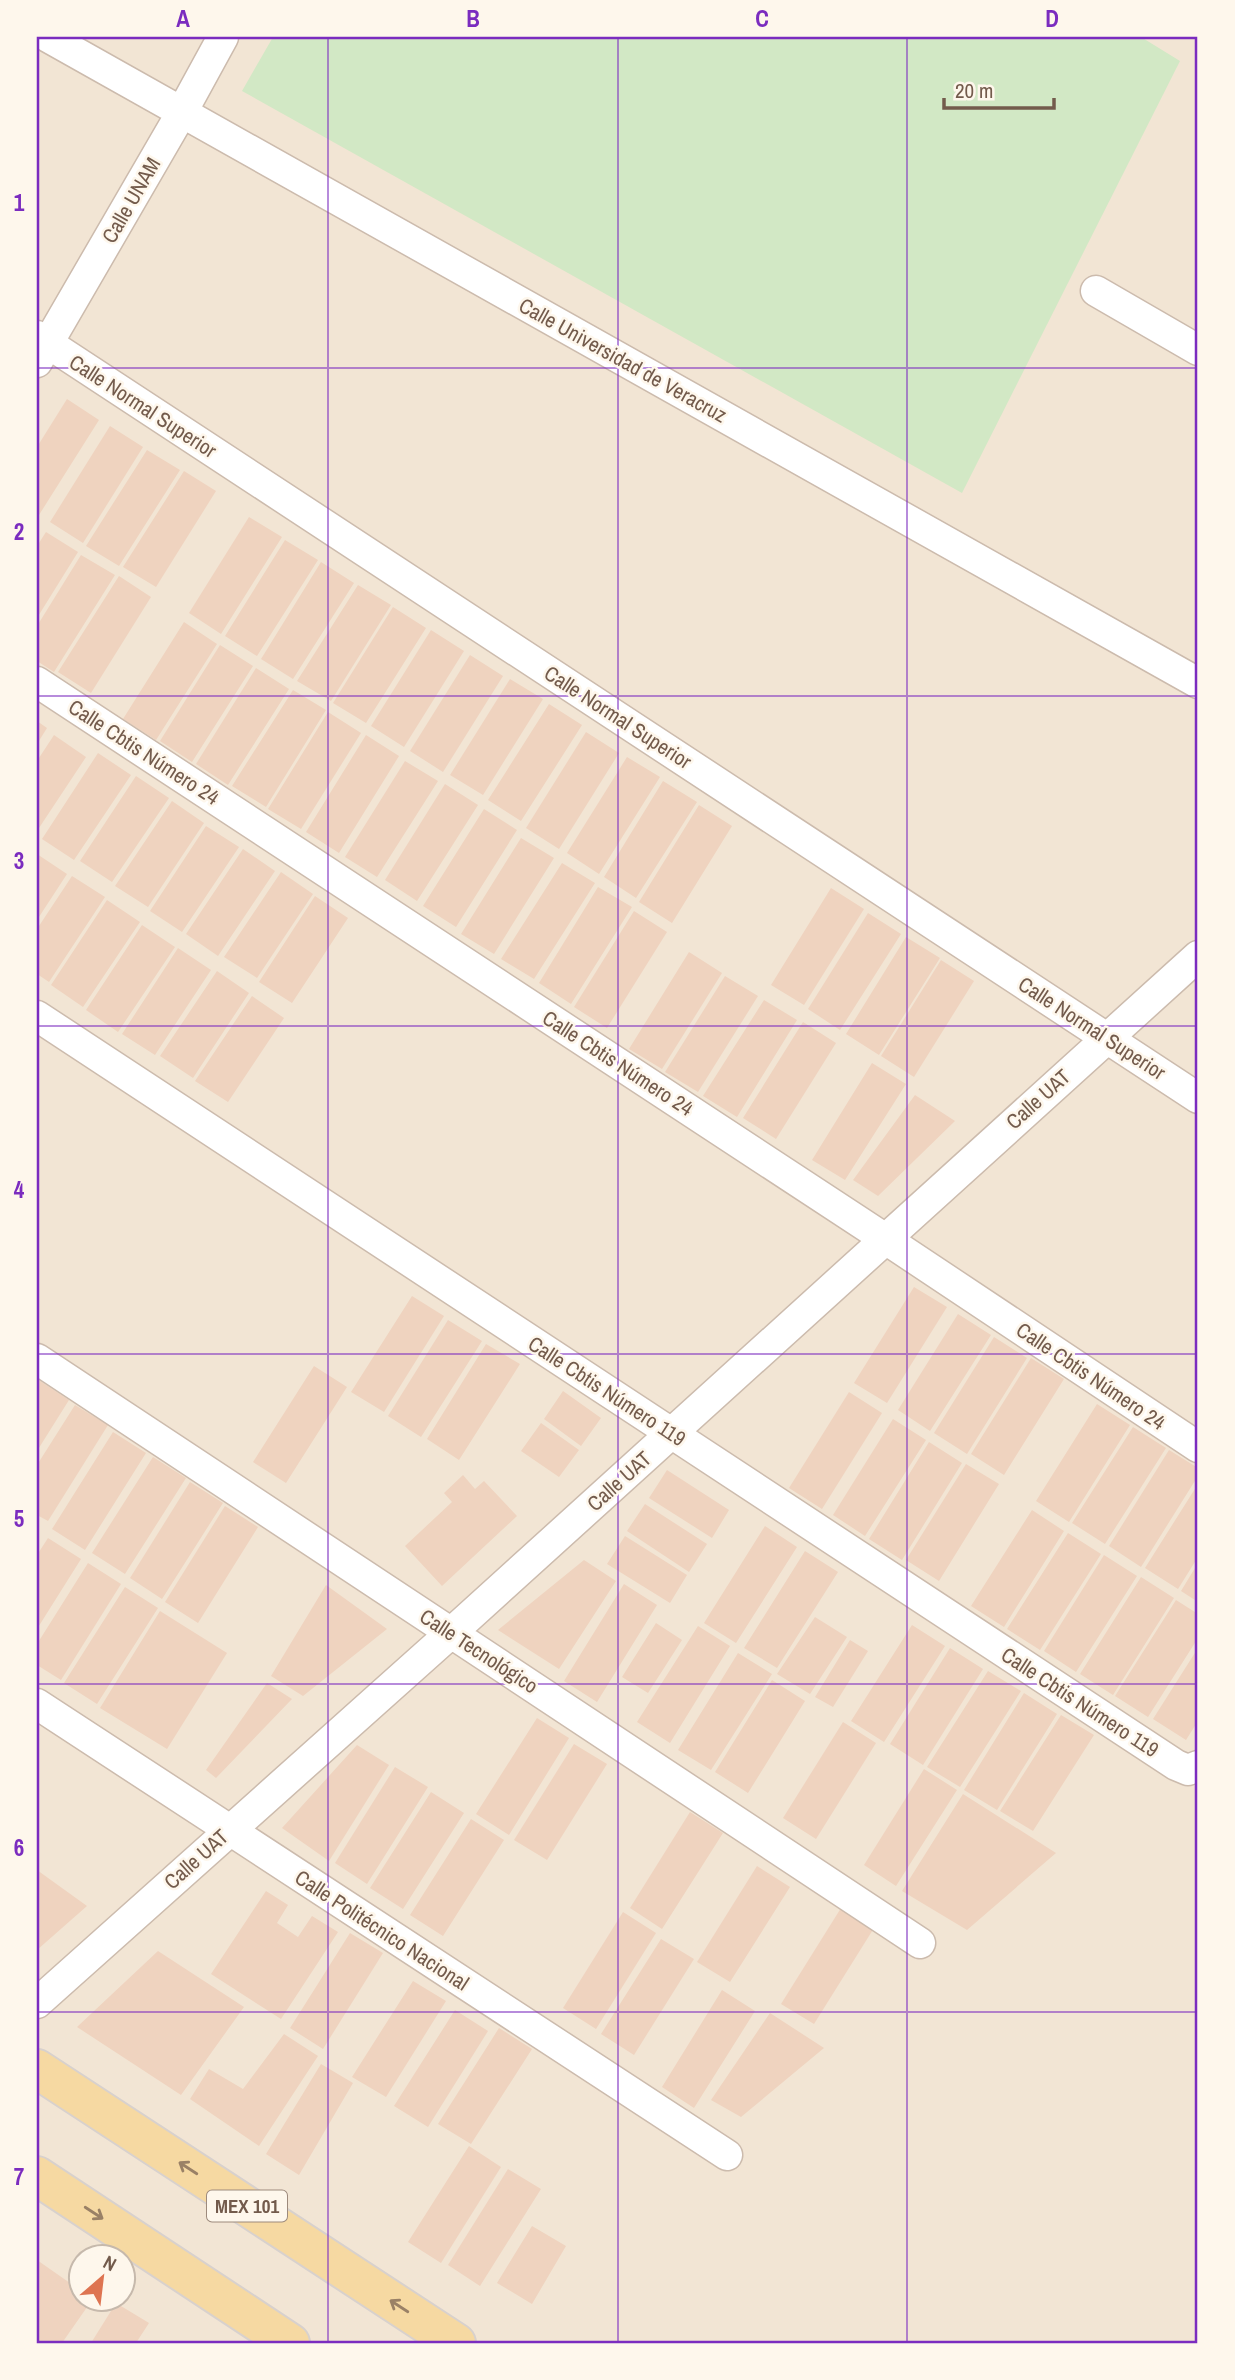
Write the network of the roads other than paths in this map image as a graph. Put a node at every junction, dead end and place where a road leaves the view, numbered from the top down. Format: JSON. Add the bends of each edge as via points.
{"nodes":[{"id":1,"x":48,"y":37,"type":"edge"},
{"id":2,"x":223,"y":37,"type":"edge"},
{"id":3,"x":182,"y":112,"type":"junction"},
{"id":4,"x":1096,"y":291,"type":"dead end"},
{"id":5,"x":41,"y":347,"type":"edge"},
{"id":6,"x":1198,"y":349,"type":"edge"},
{"id":7,"x":37,"y":682,"type":"edge"},
{"id":8,"x":1198,"y":683,"type":"edge"},
{"id":9,"x":1198,"y":956,"type":"edge"},
{"id":10,"x":37,"y":1016,"type":"edge"},
{"id":11,"x":1106,"y":1037,"type":"junction"},
{"id":12,"x":1198,"y":1098,"type":"edge"},
{"id":13,"x":884,"y":1238,"type":"junction"},
{"id":14,"x":37,"y":1359,"type":"edge"},
{"id":15,"x":671,"y":1433,"type":"junction"},
{"id":16,"x":1198,"y":1447,"type":"edge"},
{"id":17,"x":451,"y":1633,"type":"junction"},
{"id":18,"x":37,"y":1704,"type":"edge"},
{"id":19,"x":1187,"y":1766,"type":"edge"},
{"id":20,"x":229,"y":1830,"type":"junction"},
{"id":21,"x":920,"y":1943,"type":"dead end"},
{"id":22,"x":37,"y":2003,"type":"edge"},
{"id":23,"x":37,"y":2069,"type":"edge"},
{"id":24,"x":727,"y":2155,"type":"dead end"},
{"id":25,"x":37,"y":2176,"type":"edge"},
{"id":26,"x":290,"y":2343,"type":"edge"},
{"id":27,"x":456,"y":2343,"type":"edge"}],
"edges":[{"from":1,"to":3,"type":"street","name":"Calle Universidad de Veracruz"},
{"from":2,"to":3,"type":"street","name":"Calle UNAM"},
{"from":3,"to":5,"type":"street","name":"Calle UNAM"},
{"from":3,"to":8,"type":"street","name":"Calle Universidad de Veracruz"},
{"from":4,"to":6,"type":"street"},
{"from":5,"to":11,"type":"street","name":"Calle Normal Superior"},
{"from":7,"to":13,"type":"street","name":"Calle Cbtis Número 24"},
{"from":9,"to":11,"type":"street","name":"Calle UAT"},
{"from":10,"to":15,"type":"street","name":"Calle Cbtis Número 119"},
{"from":11,"to":12,"type":"street","name":"Calle Normal Superior"},
{"from":11,"to":13,"type":"street","name":"Calle UAT"},
{"from":13,"to":15,"type":"street","name":"Calle UAT"},
{"from":13,"to":16,"type":"street","name":"Calle Cbtis Número 24"},
{"from":14,"to":17,"type":"street","name":"Calle Tecnológico"},
{"from":15,"to":17,"type":"street","name":"Calle UAT"},
{"from":15,"to":19,"type":"street","name":"Calle Cbtis Número 119"},
{"from":17,"to":20,"type":"street","name":"Calle UAT"},
{"from":17,"to":21,"type":"street","name":"Calle Tecnológico"},
{"from":18,"to":20,"type":"street","name":"Calle Politécnico Nacional"},
{"from":20,"to":22,"type":"street","name":"Calle UAT"},
{"from":20,"to":24,"type":"street","name":"Calle Politécnico Nacional"},
{"from":27,"to":23,"type":"main road","number":"MEX 101","one_way":true},
{"from":25,"to":26,"type":"main road","one_way":true}]}
